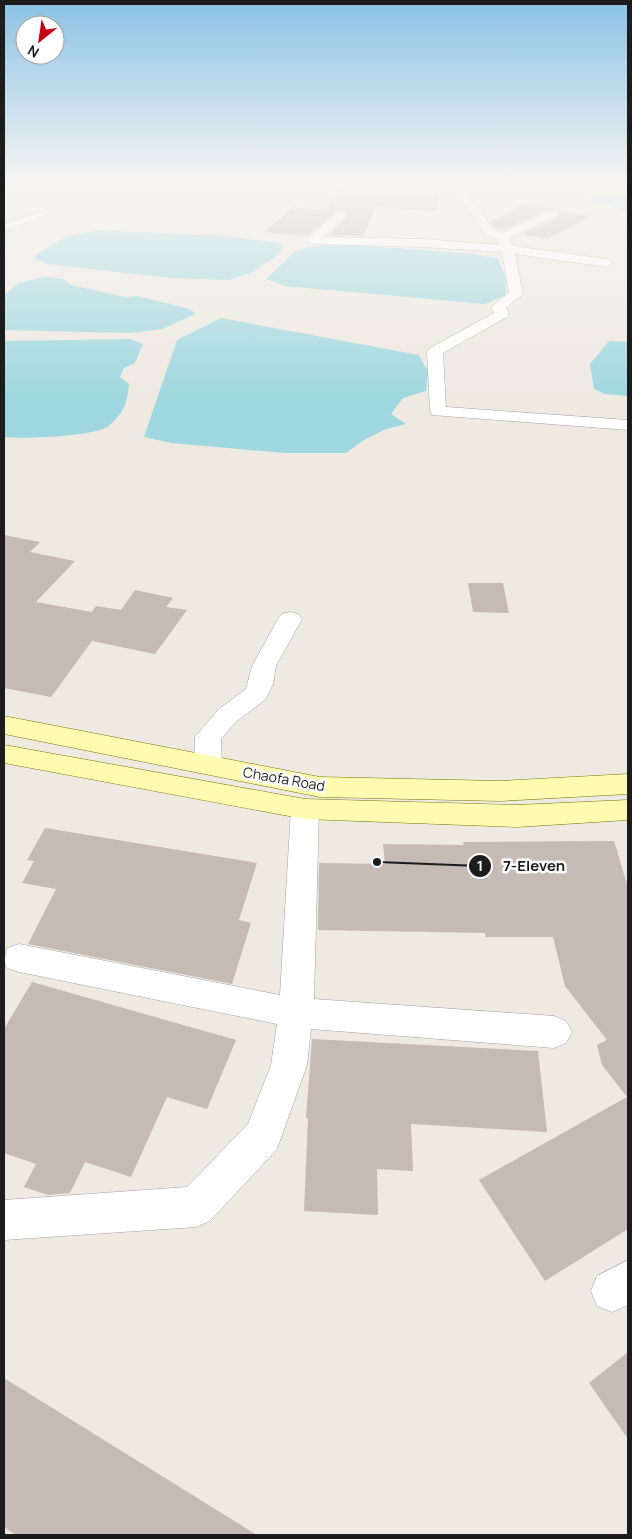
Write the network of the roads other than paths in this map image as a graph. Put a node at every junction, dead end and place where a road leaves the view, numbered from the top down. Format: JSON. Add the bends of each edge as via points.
{"nodes":[{"id":1,"x":508,"y":255,"type":"edge"},
{"id":2,"x":565,"y":255,"type":"edge"},
{"id":3,"x":607,"y":263,"type":"dead end"},
{"id":4,"x":628,"y":425,"type":"edge"},
{"id":5,"x":290,"y":619,"type":"dead end"},
{"id":6,"x":4,"y":726,"type":"edge"},
{"id":7,"x":4,"y":754,"type":"edge"},
{"id":8,"x":208,"y":765,"type":"junction"},
{"id":9,"x":628,"y":784,"type":"edge"},
{"id":10,"x":305,"y":809,"type":"junction"},
{"id":11,"x":628,"y":810,"type":"edge"},
{"id":12,"x":19,"y":958,"type":"dead end"},
{"id":13,"x":296,"y":1013,"type":"junction"},
{"id":14,"x":554,"y":1032,"type":"dead end"},
{"id":15,"x":4,"y":1220,"type":"edge"}],
"edges":[{"from":1,"to":4,"type":"street","via":[[516,294],[498,307],[502,314],[435,351],[438,411]]},
{"from":2,"to":3,"type":"street"},
{"from":5,"to":8,"type":"street","via":[[264,666],[257,693],[228,714],[208,737]]},
{"from":6,"to":8,"type":"main road","name":"Chaofa Road"},
{"from":7,"to":10,"type":"main road","name":"Chaofa Road"},
{"from":8,"to":9,"type":"main road","name":"Chaofa Road","via":[[320,787],[484,791]]},
{"from":10,"to":11,"type":"main road","name":"Chaofa Road","via":[[517,816]]},
{"from":10,"to":13,"type":"street"},
{"from":12,"to":13,"type":"street"},
{"from":13,"to":14,"type":"street"},
{"from":13,"to":15,"type":"street","via":[[289,1065],[263,1136],[196,1207]]}]}
